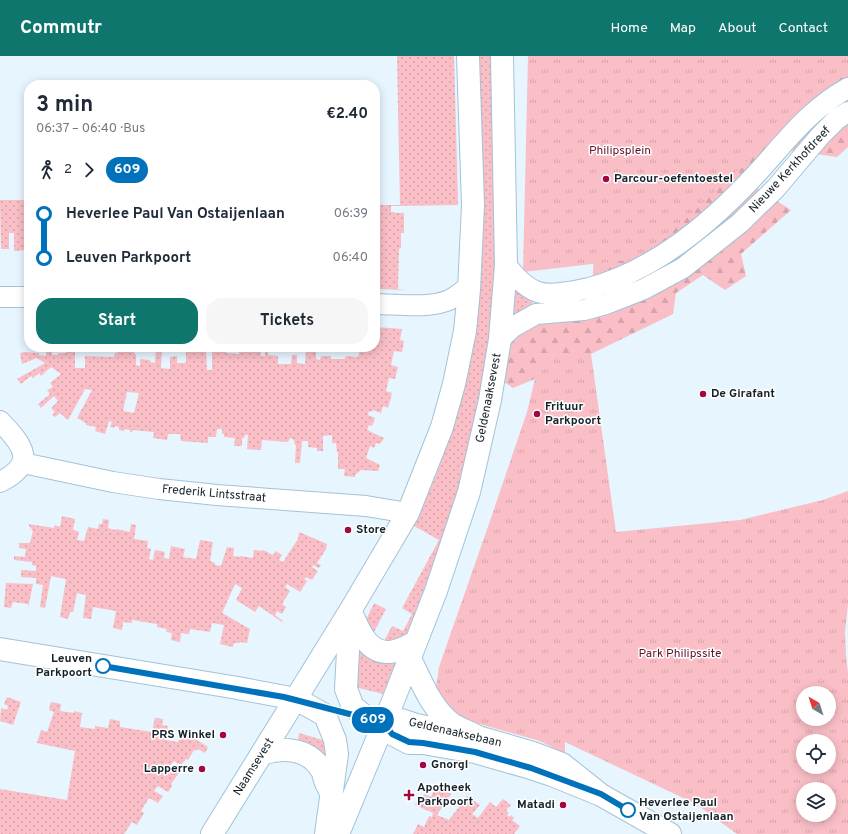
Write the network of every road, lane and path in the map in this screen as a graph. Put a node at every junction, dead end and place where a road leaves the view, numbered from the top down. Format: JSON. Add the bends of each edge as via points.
{"nodes":[{"id":1,"x":468,"y":56,"type":"edge"},
{"id":2,"x":502,"y":56,"type":"edge"},
{"id":3,"x":848,"y":88,"type":"edge"},
{"id":4,"x":848,"y":112,"type":"edge"},
{"id":5,"x":762,"y":167,"type":"junction"},
{"id":6,"x":780,"y":183,"type":"junction"},
{"id":7,"x":708,"y":220,"type":"junction"},
{"id":8,"x":722,"y":238,"type":"junction"},
{"id":9,"x":506,"y":265,"type":"junction"},
{"id":10,"x":469,"y":286,"type":"junction"},
{"id":11,"x":0,"y":297,"type":"edge"},
{"id":12,"x":24,"y":297,"type":"edge"},
{"id":13,"x":380,"y":304,"type":"edge"},
{"id":14,"x":500,"y":339,"type":"junction"},
{"id":15,"x":0,"y":421,"type":"edge"},
{"id":16,"x":23,"y":463,"type":"junction"},
{"id":17,"x":0,"y":482,"type":"edge"},
{"id":18,"x":408,"y":513,"type":"junction"},
{"id":19,"x":350,"y":611,"type":"junction"},
{"id":20,"x":0,"y":649,"type":"edge"},
{"id":21,"x":413,"y":650,"type":"junction"},
{"id":22,"x":296,"y":699,"type":"junction"},
{"id":23,"x":375,"y":720,"type":"junction"},
{"id":24,"x":478,"y":737,"type":"junction"},
{"id":25,"x":262,"y":754,"type":"junction"},
{"id":26,"x":332,"y":794,"type":"junction"},
{"id":27,"x":601,"y":794,"type":"junction"},
{"id":28,"x":212,"y":834,"type":"edge"},
{"id":29,"x":326,"y":834,"type":"edge"},
{"id":30,"x":338,"y":834,"type":"edge"},
{"id":31,"x":670,"y":834,"type":"edge"}],
"edges":[{"from":1,"to":10,"type":"main road","via":[[473,205]]},
{"from":2,"to":9,"type":"main road","name":"Geldenaaksevest"},
{"from":3,"to":5,"type":"street","name":"Nieuwe Kerkhofdreef","via":[[822,104],[804,120]]},
{"from":4,"to":6,"type":"street","name":"Nieuwe Kerkhofdreef","via":[[820,136]]},
{"from":5,"to":6,"type":"street"},
{"from":5,"to":7,"type":"street","name":"Nieuwe Kerkhofdreef"},
{"from":6,"to":8,"type":"street","name":"Nieuwe Kerkhofdreef"},
{"from":7,"to":8,"type":"street"},
{"from":7,"to":9,"type":"street","name":"Nieuwe Kerkhofdreef","via":[[656,260],[599,285],[578,290],[538,292],[516,278]]},
{"from":8,"to":14,"type":"street","name":"Nieuwe Kerkhofdreef","via":[[683,268],[644,289],[584,310],[536,314],[513,327]]},
{"from":9,"to":14,"type":"main road","name":"Geldenaaksevest"},
{"from":10,"to":13,"type":"street","via":[[448,301],[422,305]]},
{"from":10,"to":18,"type":"main road","via":[[467,320],[454,384],[442,427]]},
{"from":11,"to":12,"type":"street"},
{"from":14,"to":21,"type":"main road","name":"Geldenaaksevest","via":[[490,400],[469,492]]},
{"from":15,"to":16,"type":"street","via":[[21,447]]},
{"from":16,"to":17,"type":"street","via":[[12,475]]},
{"from":16,"to":18,"type":"street","name":"Frederik Lintsstraat","via":[[159,489],[366,506]]},
{"from":18,"to":19,"type":"main road"},
{"from":19,"to":21,"type":"main road","via":[[360,634],[372,647],[389,652]]},
{"from":19,"to":22,"type":"main road"},
{"from":19,"to":23,"type":"main road","via":[[346,689],[353,707]]},
{"from":20,"to":22,"type":"main road"},
{"from":21,"to":23,"type":"main road","name":"Geldenaaksevest"},
{"from":21,"to":24,"type":"main road","via":[[427,694],[438,710],[452,724]]},
{"from":22,"to":23,"type":"main road"},
{"from":22,"to":25,"type":"main road","name":"Naamsevest"},
{"from":22,"to":26,"type":"main road","via":[[325,715],[335,740],[337,754]]},
{"from":23,"to":24,"type":"main road","name":"Geldenaaksebaan","via":[[401,720]]},
{"from":23,"to":27,"type":"main road","name":"Geldenaaksebaan","via":[[392,734],[409,742],[475,752],[531,768]]},
{"from":23,"to":30,"type":"main road","name":"Geldenaaksevest"},
{"from":24,"to":27,"type":"main road","name":"Geldenaaksebaan","via":[[562,764]]},
{"from":25,"to":26,"type":"main road","via":[[275,750],[304,753],[322,770]]},
{"from":25,"to":28,"type":"main road","name":"Naamsevest"},
{"from":26,"to":29,"type":"main road"},
{"from":27,"to":31,"type":"main road","name":"Geldenaaksebaan"}]}
